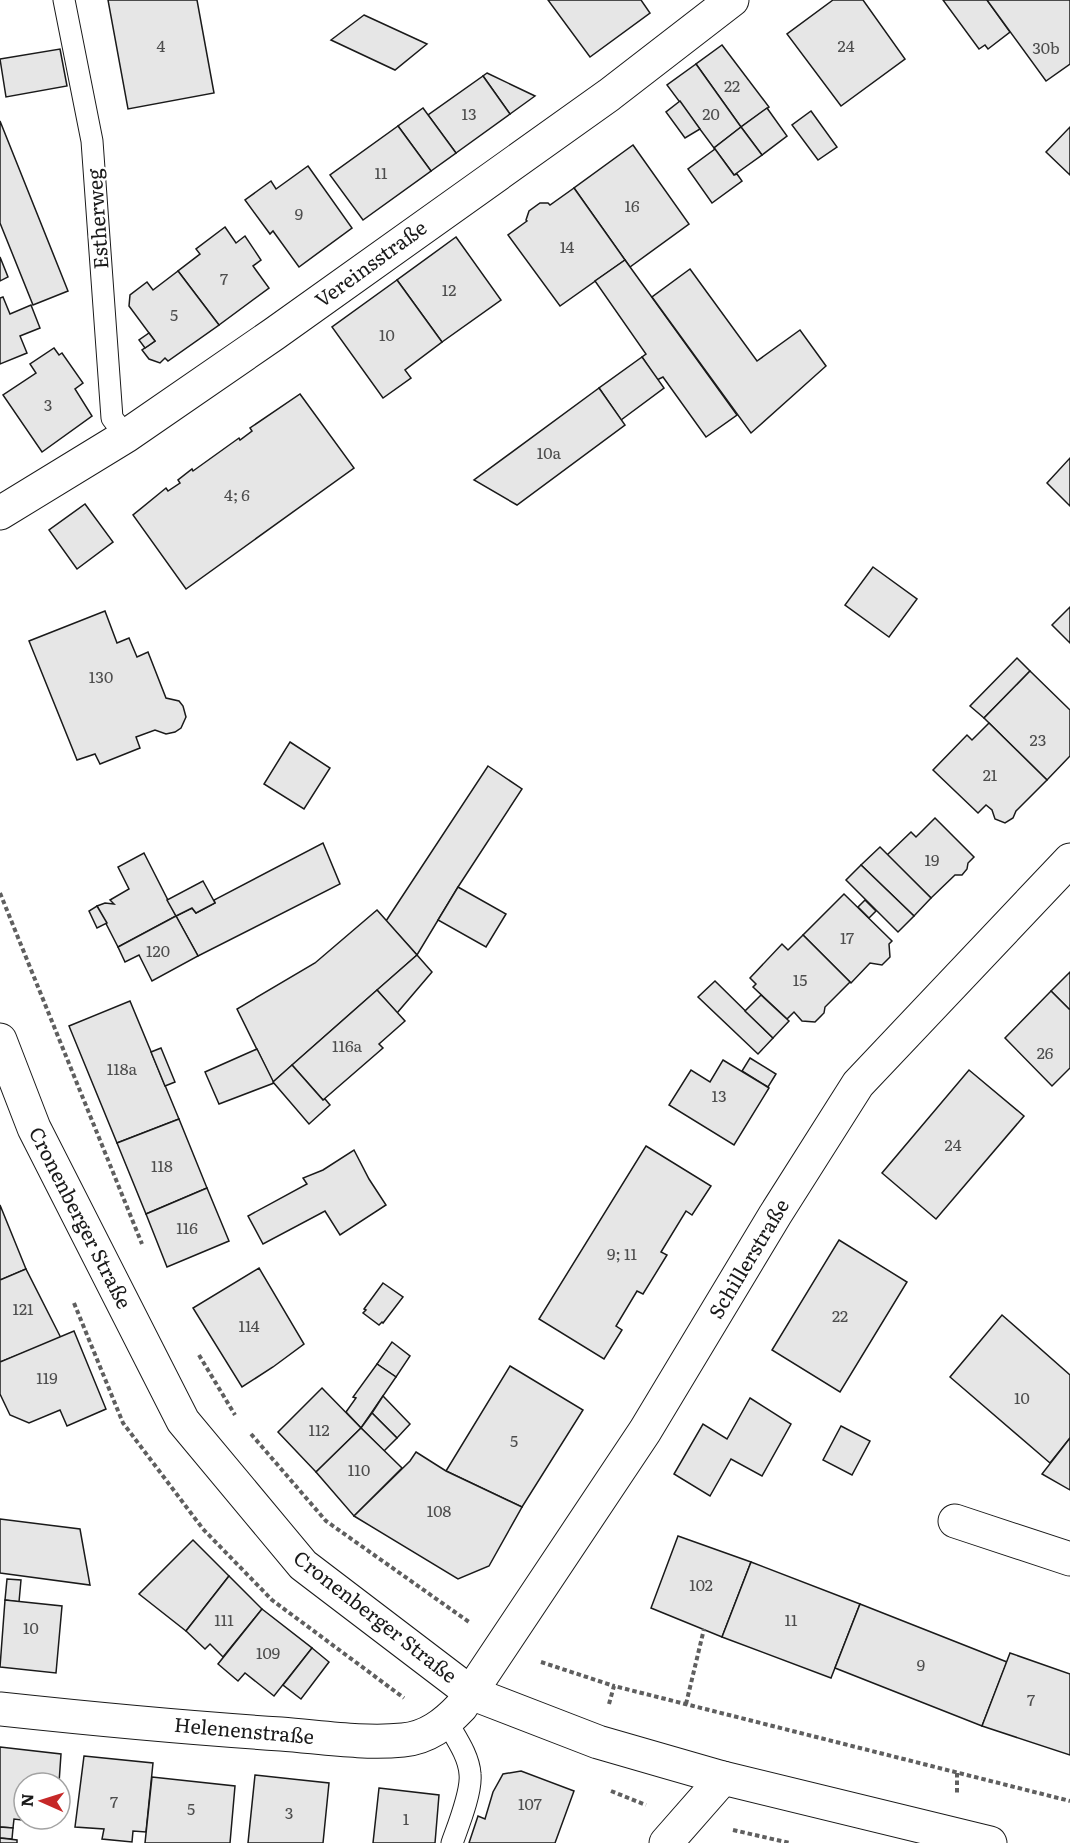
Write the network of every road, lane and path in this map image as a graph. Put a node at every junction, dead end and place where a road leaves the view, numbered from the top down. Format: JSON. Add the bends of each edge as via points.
{"nodes":[{"id":1,"x":63,"y":0,"type":"edge"},
{"id":2,"x":732,"y":0,"type":"edge"},
{"id":3,"x":126,"y":436,"type":"junction"},
{"id":4,"x":0,"y":513,"type":"edge"},
{"id":5,"x":1070,"y":860,"type":"edge"},
{"id":6,"x":0,"y":892,"type":"edge"},
{"id":7,"x":0,"y":1040,"type":"edge"},
{"id":8,"x":144,"y":1249,"type":"dead end"},
{"id":9,"x":198,"y":1353,"type":"dead end"},
{"id":10,"x":242,"y":1423,"type":"dead end"},
{"id":11,"x":249,"y":1432,"type":"dead end"},
{"id":12,"x":955,"y":1521,"type":"dead end"},
{"id":13,"x":1070,"y":1559,"type":"edge"},
{"id":14,"x":704,"y":1629,"type":"dead end"},
{"id":15,"x":503,"y":1645,"type":"junction"},
{"id":16,"x":614,"y":1686,"type":"junction"},
{"id":17,"x":686,"y":1704,"type":"junction"},
{"id":18,"x":460,"y":1707,"type":"junction"},
{"id":19,"x":0,"y":1709,"type":"edge"},
{"id":20,"x":598,"y":1742,"type":"junction"},
{"id":21,"x":723,"y":1778,"type":"junction"},
{"id":22,"x":1070,"y":1802,"type":"edge"},
{"id":23,"x":452,"y":1843,"type":"edge"},
{"id":24,"x":666,"y":1843,"type":"edge"},
{"id":25,"x":990,"y":1843,"type":"edge"}],
"edges":[{"from":1,"to":3,"type":"lane","name":"Estherweg","via":[[92,141],[112,418]]},
{"from":2,"to":3,"type":"street","name":"Vereinsstraße","via":[[609,95]]},
{"from":3,"to":4,"type":"street","name":"Vereinsstraße"},
{"from":5,"to":15,"type":"street","name":"Schillerstraße","via":[[858,1084],[645,1431]]},
{"from":6,"to":8,"type":"path"},
{"from":7,"to":18,"type":"street","name":"Cronenberger Straße","via":[[34,1128],[183,1421],[303,1565]]},
{"from":9,"to":10,"type":"path"},
{"from":11,"to":15,"type":"path","via":[[326,1521]]},
{"from":12,"to":13,"type":"street"},
{"from":14,"to":17,"type":"path"},
{"from":15,"to":16,"type":"path"},
{"from":15,"to":18,"type":"street","name":"Schillerstraße"},
{"from":16,"to":17,"type":"path"},
{"from":16,"to":20,"type":"path"},
{"from":17,"to":22,"type":"path"},
{"from":18,"to":19,"type":"street","name":"Helenenstraße","via":[[426,1735],[404,1740],[256,1732]]},
{"from":18,"to":20,"type":"street","name":"Cronenberger Straße"},
{"from":18,"to":23,"type":"lane","via":[[463,1751],[471,1775]]},
{"from":20,"to":21,"type":"street","name":"Cronenberger Straße"},
{"from":21,"to":24,"type":"street"},
{"from":21,"to":25,"type":"street","name":"Cronenberger Straße"}]}
